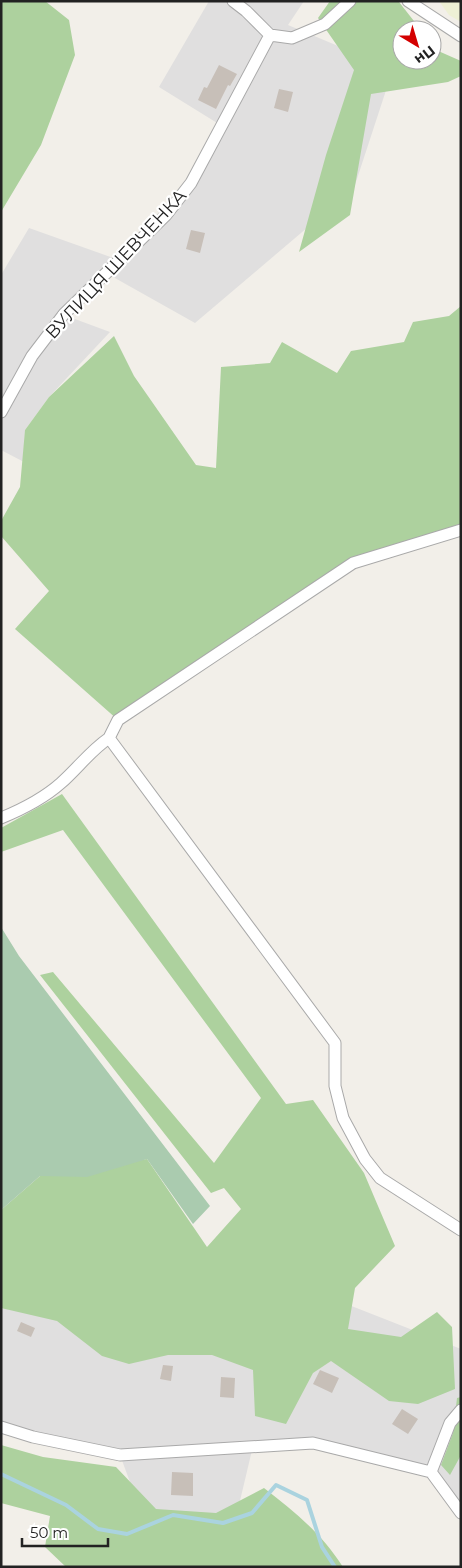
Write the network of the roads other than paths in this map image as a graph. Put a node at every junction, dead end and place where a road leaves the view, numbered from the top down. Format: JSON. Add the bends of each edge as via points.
{"nodes":[{"id":1,"x":233,"y":1,"type":"edge"},
{"id":2,"x":350,"y":1,"type":"edge"},
{"id":3,"x":408,"y":1,"type":"edge"},
{"id":4,"x":270,"y":35,"type":"junction"},
{"id":5,"x":461,"y":36,"type":"edge"},
{"id":6,"x":1,"y":412,"type":"edge"},
{"id":7,"x":461,"y":530,"type":"edge"},
{"id":8,"x":109,"y":738,"type":"junction"},
{"id":9,"x":1,"y":818,"type":"edge"},
{"id":10,"x":461,"y":1230,"type":"edge"},
{"id":11,"x":461,"y":1410,"type":"edge"},
{"id":12,"x":1,"y":1427,"type":"edge"},
{"id":13,"x":431,"y":1472,"type":"junction"},
{"id":14,"x":461,"y":1513,"type":"edge"}],
"edges":[{"from":1,"to":4,"type":"street"},
{"from":2,"to":4,"type":"street","via":[[325,24],[292,38]]},
{"from":3,"to":5,"type":"street"},
{"from":4,"to":6,"type":"street","name":"ВУЛИЦЯ ШЕВЧЕНКА","via":[[191,183],[166,215],[64,314],[32,356]]},
{"from":7,"to":8,"type":"street","via":[[354,563],[118,720]]},
{"from":8,"to":9,"type":"street","via":[[90,751],[61,783],[35,803]]},
{"from":8,"to":10,"type":"street","via":[[335,1043],[335,1086],[343,1118],[365,1159],[380,1178]]},
{"from":11,"to":13,"type":"street","via":[[450,1423]]},
{"from":12,"to":13,"type":"street","via":[[120,1455],[313,1443]]},
{"from":13,"to":14,"type":"street"}]}
